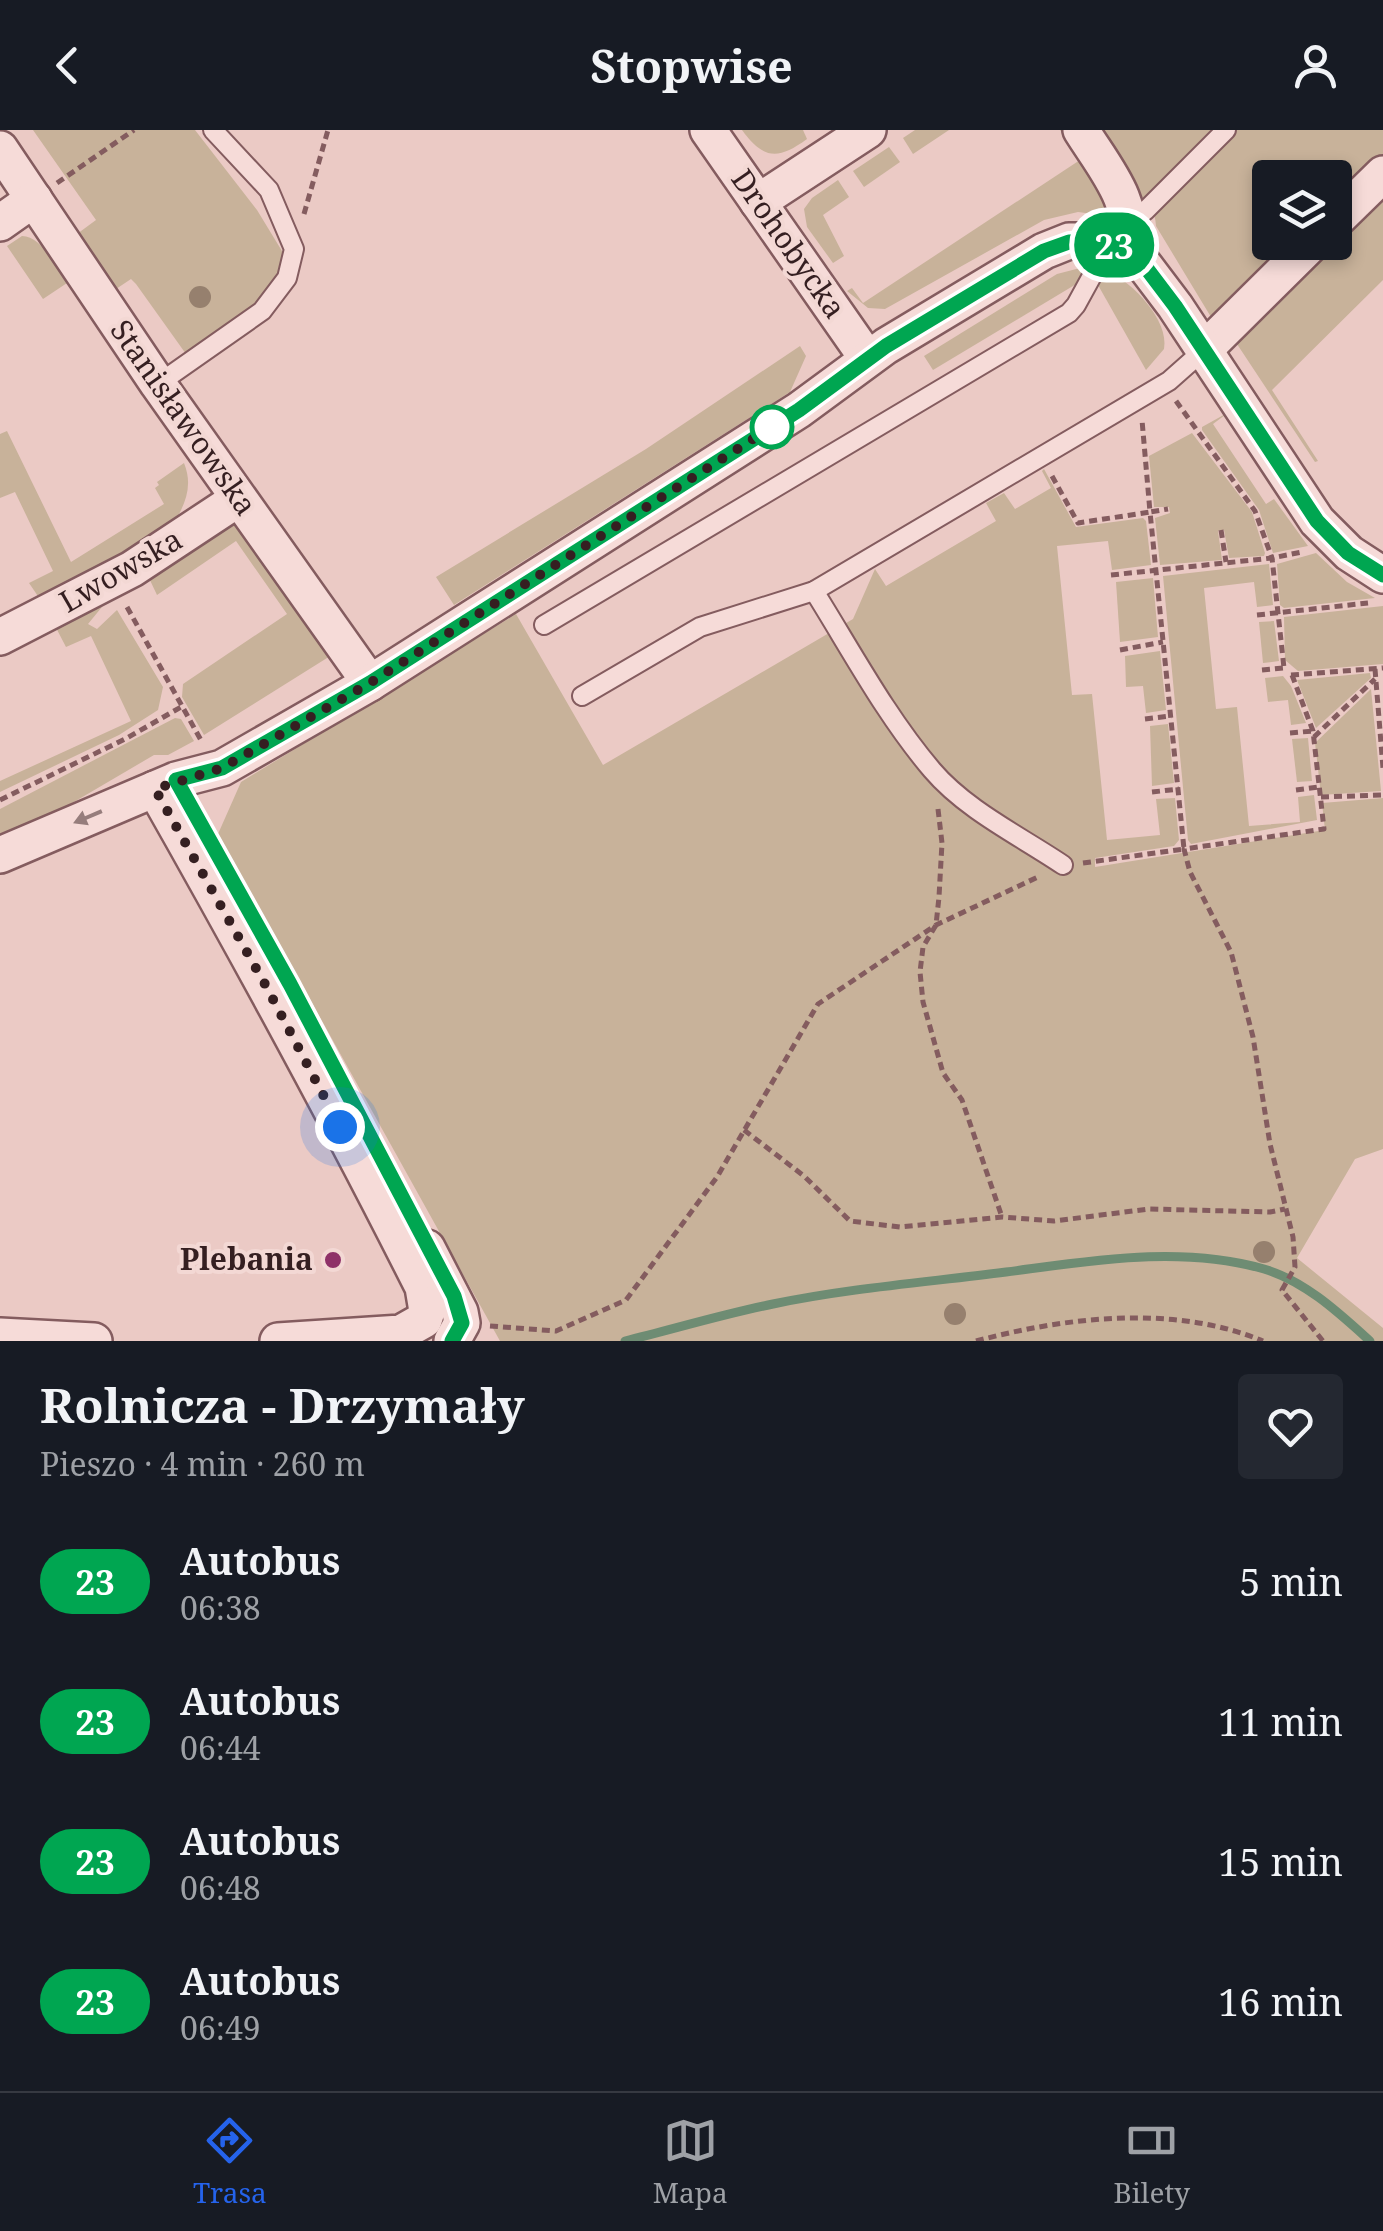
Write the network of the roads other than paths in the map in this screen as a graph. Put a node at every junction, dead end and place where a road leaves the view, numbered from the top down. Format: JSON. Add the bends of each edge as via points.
{"nodes":[{"id":1,"x":213,"y":130,"type":"edge"},
{"id":2,"x":708,"y":130,"type":"edge"},
{"id":3,"x":868,"y":130,"type":"edge"},
{"id":4,"x":1080,"y":130,"type":"edge"},
{"id":5,"x":1226,"y":130,"type":"edge"},
{"id":6,"x":0,"y":149,"type":"edge"},
{"id":7,"x":1383,"y":174,"type":"edge"},
{"id":8,"x":34,"y":199,"type":"junction"},
{"id":9,"x":758,"y":202,"type":"junction"},
{"id":10,"x":1352,"y":204,"type":"edge"},
{"id":11,"x":0,"y":223,"type":"edge"},
{"id":12,"x":1123,"y":238,"type":"junction"},
{"id":13,"x":1295,"y":260,"type":"edge"},
{"id":14,"x":1204,"y":350,"type":"junction"},
{"id":15,"x":867,"y":358,"type":"junction"},
{"id":16,"x":158,"y":384,"type":"junction"},
{"id":17,"x":238,"y":499,"type":"junction"},
{"id":18,"x":1383,"y":575,"type":"edge"},
{"id":19,"x":814,"y":590,"type":"junction"},
{"id":20,"x":544,"y":624,"type":"dead end"},
{"id":21,"x":0,"y":637,"type":"edge"},
{"id":22,"x":370,"y":683,"type":"junction"},
{"id":23,"x":582,"y":696,"type":"dead end"},
{"id":24,"x":166,"y":785,"type":"junction"},
{"id":25,"x":0,"y":855,"type":"edge"},
{"id":26,"x":1063,"y":865,"type":"road end"},
{"id":27,"x":457,"y":1332,"type":"edge"},
{"id":28,"x":0,"y":1336,"type":"edge"},
{"id":29,"x":94,"y":1341,"type":"edge"},
{"id":30,"x":278,"y":1341,"type":"edge"}],
"edges":[{"from":1,"to":16,"type":"lane","via":[[269,190],[294,249],[287,278],[262,312]]},
{"from":2,"to":9,"type":"street","name":"Drohobycka"},
{"from":3,"to":9,"type":"street"},
{"from":4,"to":12,"type":"street","via":[[1120,194]]},
{"from":5,"to":12,"type":"lane"},
{"from":6,"to":8,"type":"street","name":"Stanisławowska"},
{"from":7,"to":10,"type":"street"},
{"from":8,"to":11,"type":"street"},
{"from":8,"to":16,"type":"street","name":"Stanisławowska"},
{"from":9,"to":15,"type":"street","name":"Drohobycka"},
{"from":12,"to":14,"type":"street"},
{"from":12,"to":15,"type":"street","via":[[1050,248]]},
{"from":12,"to":20,"type":"lane","via":[[1069,313]]},
{"from":13,"to":14,"type":"street"},
{"from":14,"to":18,"type":"street","via":[[1317,521],[1348,553]]},
{"from":14,"to":19,"type":"lane","via":[[1164,384]]},
{"from":15,"to":22,"type":"street","via":[[799,410]]},
{"from":16,"to":17,"type":"street","name":"Stanisławowska"},
{"from":17,"to":21,"type":"street","name":"Lwowska","via":[[114,578]]},
{"from":17,"to":22,"type":"street","name":"Stanisławowska"},
{"from":19,"to":23,"type":"lane","via":[[700,627]]},
{"from":19,"to":26,"type":"lane","via":[[933,771]]},
{"from":22,"to":24,"type":"street","via":[[222,768]]},
{"from":24,"to":25,"type":"street","one_way":true},
{"from":24,"to":27,"type":"street","via":[[290,984],[454,1296]]},
{"from":24,"to":30,"type":"street","via":[[427,1302],[424,1320],[401,1334]]},
{"from":28,"to":29,"type":"street"}]}
